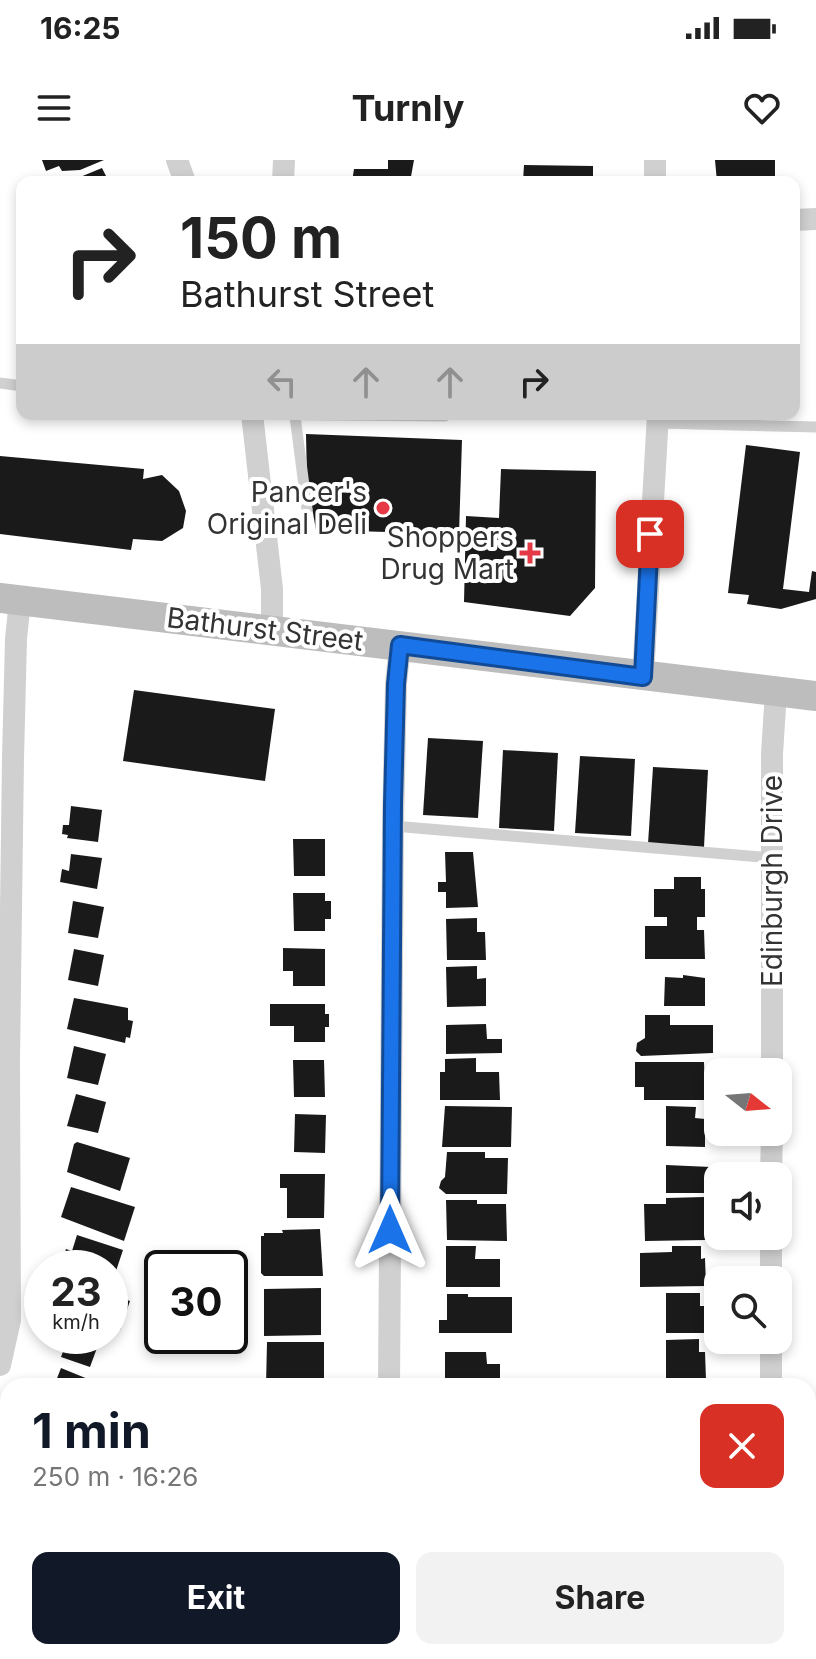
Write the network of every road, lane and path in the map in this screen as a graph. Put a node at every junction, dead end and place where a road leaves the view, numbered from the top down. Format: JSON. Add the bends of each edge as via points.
{"nodes":[{"id":1,"x":248,"y":420,"type":"edge"},
{"id":2,"x":296,"y":420,"type":"edge"},
{"id":3,"x":658,"y":420,"type":"edge"},
{"id":4,"x":693,"y":420,"type":"edge"},
{"id":5,"x":816,"y":427,"type":"edge"},
{"id":6,"x":307,"y":509,"type":"dead end"},
{"id":7,"x":10,"y":599,"type":"edge"},
{"id":8,"x":272,"y":630,"type":"junction"},
{"id":9,"x":400,"y":645,"type":"junction"},
{"id":10,"x":643,"y":677,"type":"junction"},
{"id":11,"x":776,"y":691,"type":"junction"},
{"id":12,"x":816,"y":696,"type":"edge"},
{"id":13,"x":393,"y":826,"type":"junction"},
{"id":14,"x":772,"y":858,"type":"junction"},
{"id":15,"x":772,"y":1058,"type":"edge"},
{"id":16,"x":4,"y":1060,"type":"edge"},
{"id":17,"x":771,"y":1354,"type":"edge"},
{"id":18,"x":0,"y":1365,"type":"edge"},
{"id":19,"x":389,"y":1378,"type":"edge"},
{"id":20,"x":771,"y":1378,"type":"edge"}],
"edges":[{"from":1,"to":8,"type":"street","via":[[272,589]]},
{"from":2,"to":6,"type":"lane"},
{"from":3,"to":10,"type":"street"},
{"from":4,"to":5,"type":"lane"},
{"from":7,"to":8,"type":"main road","name":"Bathurst Street"},
{"from":7,"to":16,"type":"street","via":[[16,639]]},
{"from":8,"to":9,"type":"main road","name":"Bathurst Street"},
{"from":9,"to":10,"type":"main road","name":"Bathurst Street"},
{"from":9,"to":13,"type":"street"},
{"from":10,"to":11,"type":"main road","name":"Bathurst Street"},
{"from":11,"to":12,"type":"main road","name":"Bathurst Street"},
{"from":11,"to":14,"type":"street","name":"Edinburgh Drive"},
{"from":13,"to":14,"type":"lane"},
{"from":13,"to":19,"type":"street"},
{"from":14,"to":15,"type":"street","name":"Edinburgh Drive"},
{"from":16,"to":18,"type":"street","via":[[10,1320]]},
{"from":17,"to":20,"type":"street"}]}
